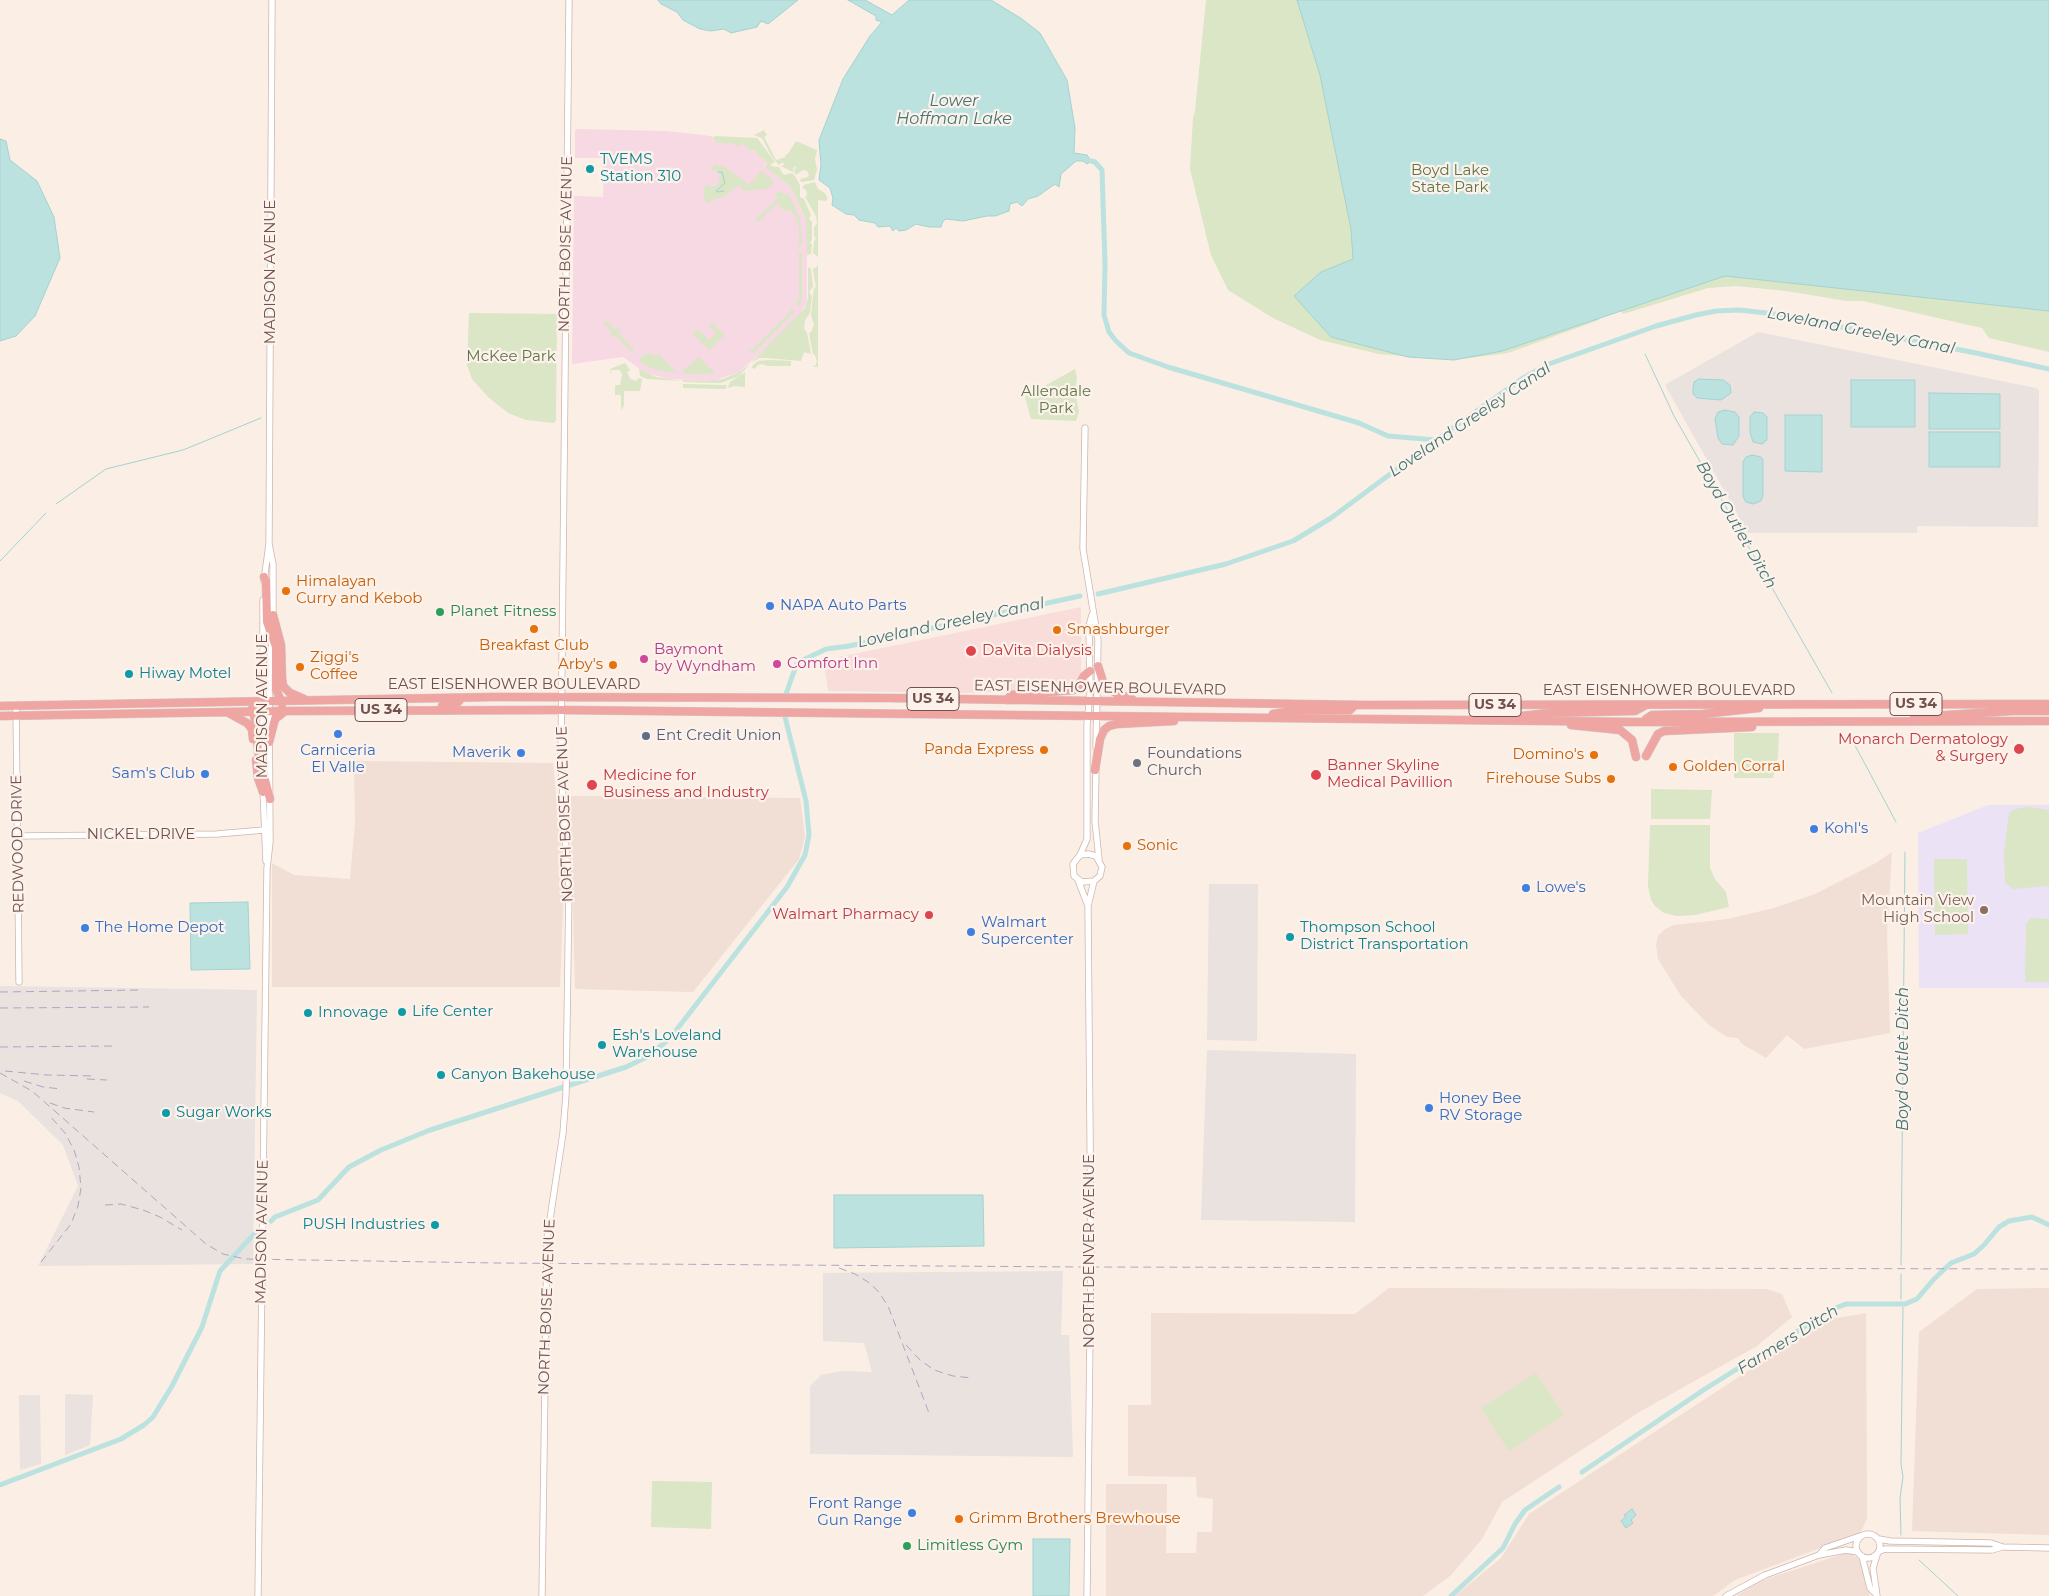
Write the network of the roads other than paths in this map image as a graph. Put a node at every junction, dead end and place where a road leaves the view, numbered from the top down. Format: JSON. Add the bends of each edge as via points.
{"nodes":[{"id":1,"x":272,"y":0,"type":"edge"},
{"id":2,"x":569,"y":0,"type":"edge"},
{"id":3,"x":1085,"y":428,"type":"dead end"},
{"id":4,"x":269,"y":544,"type":"junction"},
{"id":5,"x":264,"y":577,"type":"junction"},
{"id":6,"x":273,"y":615,"type":"junction"},
{"id":7,"x":1092,"y":615,"type":"junction"},
{"id":8,"x":272,"y":634,"type":"junction"},
{"id":9,"x":1098,"y":666,"type":"junction"},
{"id":10,"x":1090,"y":671,"type":"junction"},
{"id":11,"x":562,"y":697,"type":"junction"},
{"id":12,"x":462,"y":698,"type":"junction"},
{"id":13,"x":306,"y":700,"type":"junction"},
{"id":14,"x":1006,"y":700,"type":"junction"},
{"id":15,"x":266,"y":701,"type":"junction"},
{"id":16,"x":279,"y":701,"type":"junction"},
{"id":17,"x":1093,"y":701,"type":"junction"},
{"id":18,"x":240,"y":702,"type":"junction"},
{"id":19,"x":1172,"y":702,"type":"junction"},
{"id":20,"x":1783,"y":704,"type":"junction"},
{"id":21,"x":2049,"y":704,"type":"edge"},
{"id":22,"x":1354,"y":705,"type":"junction"},
{"id":23,"x":1646,"y":705,"type":"junction"},
{"id":24,"x":0,"y":706,"type":"edge"},
{"id":25,"x":16,"y":706,"type":"junction"},
{"id":26,"x":415,"y":710,"type":"junction"},
{"id":27,"x":561,"y":710,"type":"junction"},
{"id":28,"x":290,"y":711,"type":"junction"},
{"id":29,"x":2049,"y":711,"type":"edge"},
{"id":30,"x":227,"y":712,"type":"junction"},
{"id":31,"x":253,"y":712,"type":"junction"},
{"id":32,"x":266,"y":712,"type":"junction"},
{"id":33,"x":1088,"y":715,"type":"junction"},
{"id":34,"x":0,"y":716,"type":"edge"},
{"id":35,"x":16,"y":716,"type":"junction"},
{"id":36,"x":1096,"y":716,"type":"junction"},
{"id":37,"x":1249,"y":718,"type":"junction"},
{"id":38,"x":1646,"y":719,"type":"dead end"},
{"id":39,"x":1486,"y":720,"type":"junction"},
{"id":40,"x":1547,"y":720,"type":"junction"},
{"id":41,"x":1895,"y":722,"type":"junction"},
{"id":42,"x":1796,"y":723,"type":"junction"},
{"id":43,"x":2049,"y":723,"type":"edge"},
{"id":44,"x":269,"y":742,"type":"junction"},
{"id":45,"x":1646,"y":756,"type":"dead end"},
{"id":46,"x":1636,"y":758,"type":"dead end"},
{"id":47,"x":263,"y":770,"type":"junction"},
{"id":48,"x":1096,"y":770,"type":"junction"},
{"id":49,"x":263,"y":792,"type":"junction"},
{"id":50,"x":270,"y":799,"type":"junction"},
{"id":51,"x":264,"y":830,"type":"junction"},
{"id":52,"x":18,"y":836,"type":"junction"},
{"id":53,"x":1080,"y":855,"type":"junction"},
{"id":54,"x":1098,"y":859,"type":"junction"},
{"id":55,"x":267,"y":868,"type":"junction"},
{"id":56,"x":1078,"y":880,"type":"junction"},
{"id":57,"x":1094,"y":881,"type":"junction"},
{"id":58,"x":1088,"y":906,"type":"junction"},
{"id":59,"x":19,"y":982,"type":"dead end"},
{"id":60,"x":1860,"y":1536,"type":"junction"},
{"id":61,"x":1879,"y":1539,"type":"junction"},
{"id":62,"x":2003,"y":1547,"type":"junction"},
{"id":63,"x":2049,"y":1548,"type":"edge"},
{"id":64,"x":1878,"y":1553,"type":"junction"},
{"id":65,"x":1819,"y":1554,"type":"junction"},
{"id":66,"x":1860,"y":1554,"type":"junction"},
{"id":67,"x":1876,"y":1595,"type":"edge"},
{"id":68,"x":258,"y":1596,"type":"edge"},
{"id":69,"x":542,"y":1596,"type":"edge"},
{"id":70,"x":1087,"y":1596,"type":"edge"},
{"id":71,"x":1726,"y":1596,"type":"edge"}],
"edges":[{"from":1,"to":4,"type":"street","name":"MADISON AVENUE"},
{"from":2,"to":11,"type":"street","name":"NORTH BOISE AVENUE"},
{"from":3,"to":7,"type":"street","via":[[1084,549]]},
{"from":4,"to":5,"type":"street","name":"MADISON AVENUE"},
{"from":4,"to":6,"type":"street","name":"MADISON AVENUE","via":[[273,564]]},
{"from":5,"to":8,"type":"highway","via":[[267,622]]},
{"from":5,"to":15,"type":"street","name":"MADISON AVENUE"},
{"from":6,"to":8,"type":"street","name":"MADISON AVENUE"},
{"from":6,"to":13,"type":"highway","via":[[281,645],[283,686]]},
{"from":7,"to":9,"type":"street","via":[[1097,629]]},
{"from":7,"to":10,"type":"street","via":[[1089,626]]},
{"from":8,"to":15,"type":"street","name":"MADISON AVENUE"},
{"from":8,"to":16,"type":"highway","via":[[276,647]]},
{"from":9,"to":17,"type":"street"},
{"from":9,"to":19,"type":"highway","via":[[1103,682],[1116,693],[1135,699]]},
{"from":10,"to":14,"type":"highway","via":[[1074,690],[1011,695]]},
{"from":10,"to":17,"type":"street"},
{"from":11,"to":12,"type":"highway","name":"EAST EISENHOWER BOULEVARD","number":"US 34"},
{"from":11,"to":14,"type":"highway","name":"EAST EISENHOWER BOULEVARD","number":"US 34"},
{"from":11,"to":27,"type":"street","name":"NORTH BOISE AVENUE"},
{"from":12,"to":13,"type":"highway","name":"EAST EISENHOWER BOULEVARD","number":"US 34"},
{"from":12,"to":26,"type":"highway","via":[[456,704]]},
{"from":13,"to":16,"type":"highway","name":"EAST EISENHOWER BOULEVARD","number":"US 34"},
{"from":14,"to":17,"type":"highway","name":"EAST EISENHOWER BOULEVARD","number":"US 34"},
{"from":15,"to":16,"type":"highway","name":"EAST EISENHOWER BOULEVARD","number":"US 34"},
{"from":15,"to":18,"type":"highway","name":"EAST EISENHOWER BOULEVARD","number":"US 34"},
{"from":15,"to":32,"type":"street","name":"MADISON AVENUE"},
{"from":16,"to":28,"type":"highway"},
{"from":17,"to":19,"type":"highway","name":"EAST EISENHOWER BOULEVARD","number":"US 34"},
{"from":17,"to":33,"type":"street"},
{"from":17,"to":36,"type":"street"},
{"from":18,"to":25,"type":"highway","name":"EAST EISENHOWER BOULEVARD","number":"US 34"},
{"from":18,"to":31,"type":"highway","via":[[250,706]]},
{"from":19,"to":22,"type":"highway","name":"EAST EISENHOWER BOULEVARD","number":"US 34"},
{"from":20,"to":21,"type":"highway","name":"EAST EISENHOWER BOULEVARD","number":"US 34"},
{"from":20,"to":23,"type":"highway","name":"EAST EISENHOWER BOULEVARD","number":"US 34"},
{"from":20,"to":38,"type":"highway","via":[[1703,714],[1652,715]]},
{"from":22,"to":23,"type":"highway","name":"EAST EISENHOWER BOULEVARD","number":"US 34"},
{"from":22,"to":37,"type":"highway","via":[[1350,710],[1299,710]]},
{"from":23,"to":39,"type":"highway","via":[[1635,711],[1531,714]]},
{"from":24,"to":25,"type":"highway","name":"EAST EISENHOWER BOULEVARD","number":"US 34"},
{"from":25,"to":35,"type":"street","name":"REDWOOD DRIVE"},
{"from":26,"to":27,"type":"highway","name":"EAST EISENHOWER BOULEVARD","number":"US 34"},
{"from":26,"to":28,"type":"highway","name":"EAST EISENHOWER BOULEVARD","number":"US 34"},
{"from":27,"to":33,"type":"highway","name":"EAST EISENHOWER BOULEVARD","number":"US 34"},
{"from":27,"to":69,"type":"street","name":"NORTH BOISE AVENUE","via":[[561,777],[569,886],[566,1094],[547,1239]]},
{"from":28,"to":32,"type":"highway","name":"EAST EISENHOWER BOULEVARD","number":"US 34"},
{"from":28,"to":44,"type":"highway","via":[[275,720]]},
{"from":29,"to":41,"type":"highway","via":[[1913,717]]},
{"from":30,"to":31,"type":"highway","name":"EAST EISENHOWER BOULEVARD","number":"US 34"},
{"from":30,"to":35,"type":"highway","name":"EAST EISENHOWER BOULEVARD","number":"US 34"},
{"from":30,"to":49,"type":"highway","via":[[245,721],[252,729],[258,778]]},
{"from":31,"to":32,"type":"highway","name":"EAST EISENHOWER BOULEVARD","number":"US 34"},
{"from":31,"to":47,"type":"highway"},
{"from":32,"to":44,"type":"street","name":"MADISON AVENUE"},
{"from":32,"to":47,"type":"street","name":"MADISON AVENUE"},
{"from":33,"to":36,"type":"highway","name":"EAST EISENHOWER BOULEVARD","number":"US 34"},
{"from":33,"to":53,"type":"street","via":[[1087,839]]},
{"from":34,"to":35,"type":"highway","name":"EAST EISENHOWER BOULEVARD","number":"US 34"},
{"from":35,"to":52,"type":"street","name":"REDWOOD DRIVE"},
{"from":36,"to":37,"type":"highway","name":"EAST EISENHOWER BOULEVARD","number":"US 34"},
{"from":36,"to":48,"type":"street"},
{"from":37,"to":39,"type":"highway","name":"EAST EISENHOWER BOULEVARD","number":"US 34"},
{"from":37,"to":48,"type":"highway","via":[[1113,724],[1104,730],[1100,739]]},
{"from":39,"to":40,"type":"highway","name":"EAST EISENHOWER BOULEVARD","number":"US 34"},
{"from":40,"to":42,"type":"highway","name":"EAST EISENHOWER BOULEVARD","number":"US 34"},
{"from":40,"to":46,"type":"highway","via":[[1620,730],[1632,740]]},
{"from":41,"to":42,"type":"highway","name":"EAST EISENHOWER BOULEVARD","number":"US 34"},
{"from":41,"to":43,"type":"highway","name":"EAST EISENHOWER BOULEVARD","number":"US 34"},
{"from":42,"to":45,"type":"highway","via":[[1664,731],[1658,734]]},
{"from":44,"to":50,"type":"street","name":"MADISON AVENUE"},
{"from":47,"to":49,"type":"street","name":"MADISON AVENUE"},
{"from":47,"to":50,"type":"highway"},
{"from":48,"to":54,"type":"street"},
{"from":49,"to":51,"type":"street","name":"MADISON AVENUE"},
{"from":50,"to":55,"type":"street","name":"MADISON AVENUE"},
{"from":51,"to":52,"type":"street","name":"NICKEL DRIVE","via":[[212,834]]},
{"from":51,"to":55,"type":"street","name":"MADISON AVENUE"},
{"from":52,"to":59,"type":"street","name":"REDWOOD DRIVE"},
{"from":53,"to":54,"type":"street","via":[[1088,854]]},
{"from":53,"to":56,"type":"street","via":[[1072,868]]},
{"from":54,"to":57,"type":"street","via":[[1102,871]]},
{"from":55,"to":68,"type":"street","name":"MADISON AVENUE"},
{"from":56,"to":57,"type":"street"},
{"from":56,"to":58,"type":"street","name":"NORTH DENVER AVENUE"},
{"from":57,"to":58,"type":"street","name":"NORTH DENVER AVENUE"},
{"from":58,"to":70,"type":"street","name":"NORTH DENVER AVENUE","via":[[1091,1243]]},
{"from":60,"to":61,"type":"street","via":[[1872,1534]]},
{"from":60,"to":65,"type":"street","via":[[1825,1548]]},
{"from":60,"to":66,"type":"street","via":[[1856,1545]]},
{"from":61,"to":62,"type":"street","via":[[1991,1543]]},
{"from":61,"to":64,"type":"street"},
{"from":62,"to":63,"type":"street"},
{"from":62,"to":64,"type":"street","via":[[1992,1550],[1884,1549]]},
{"from":64,"to":66,"type":"street","via":[[1870,1558]]},
{"from":64,"to":67,"type":"street","via":[[1873,1568]]},
{"from":65,"to":66,"type":"street","via":[[1846,1550]]},
{"from":65,"to":71,"type":"street","via":[[1765,1574]]},
{"from":66,"to":67,"type":"street","via":[[1870,1588]]}]}
